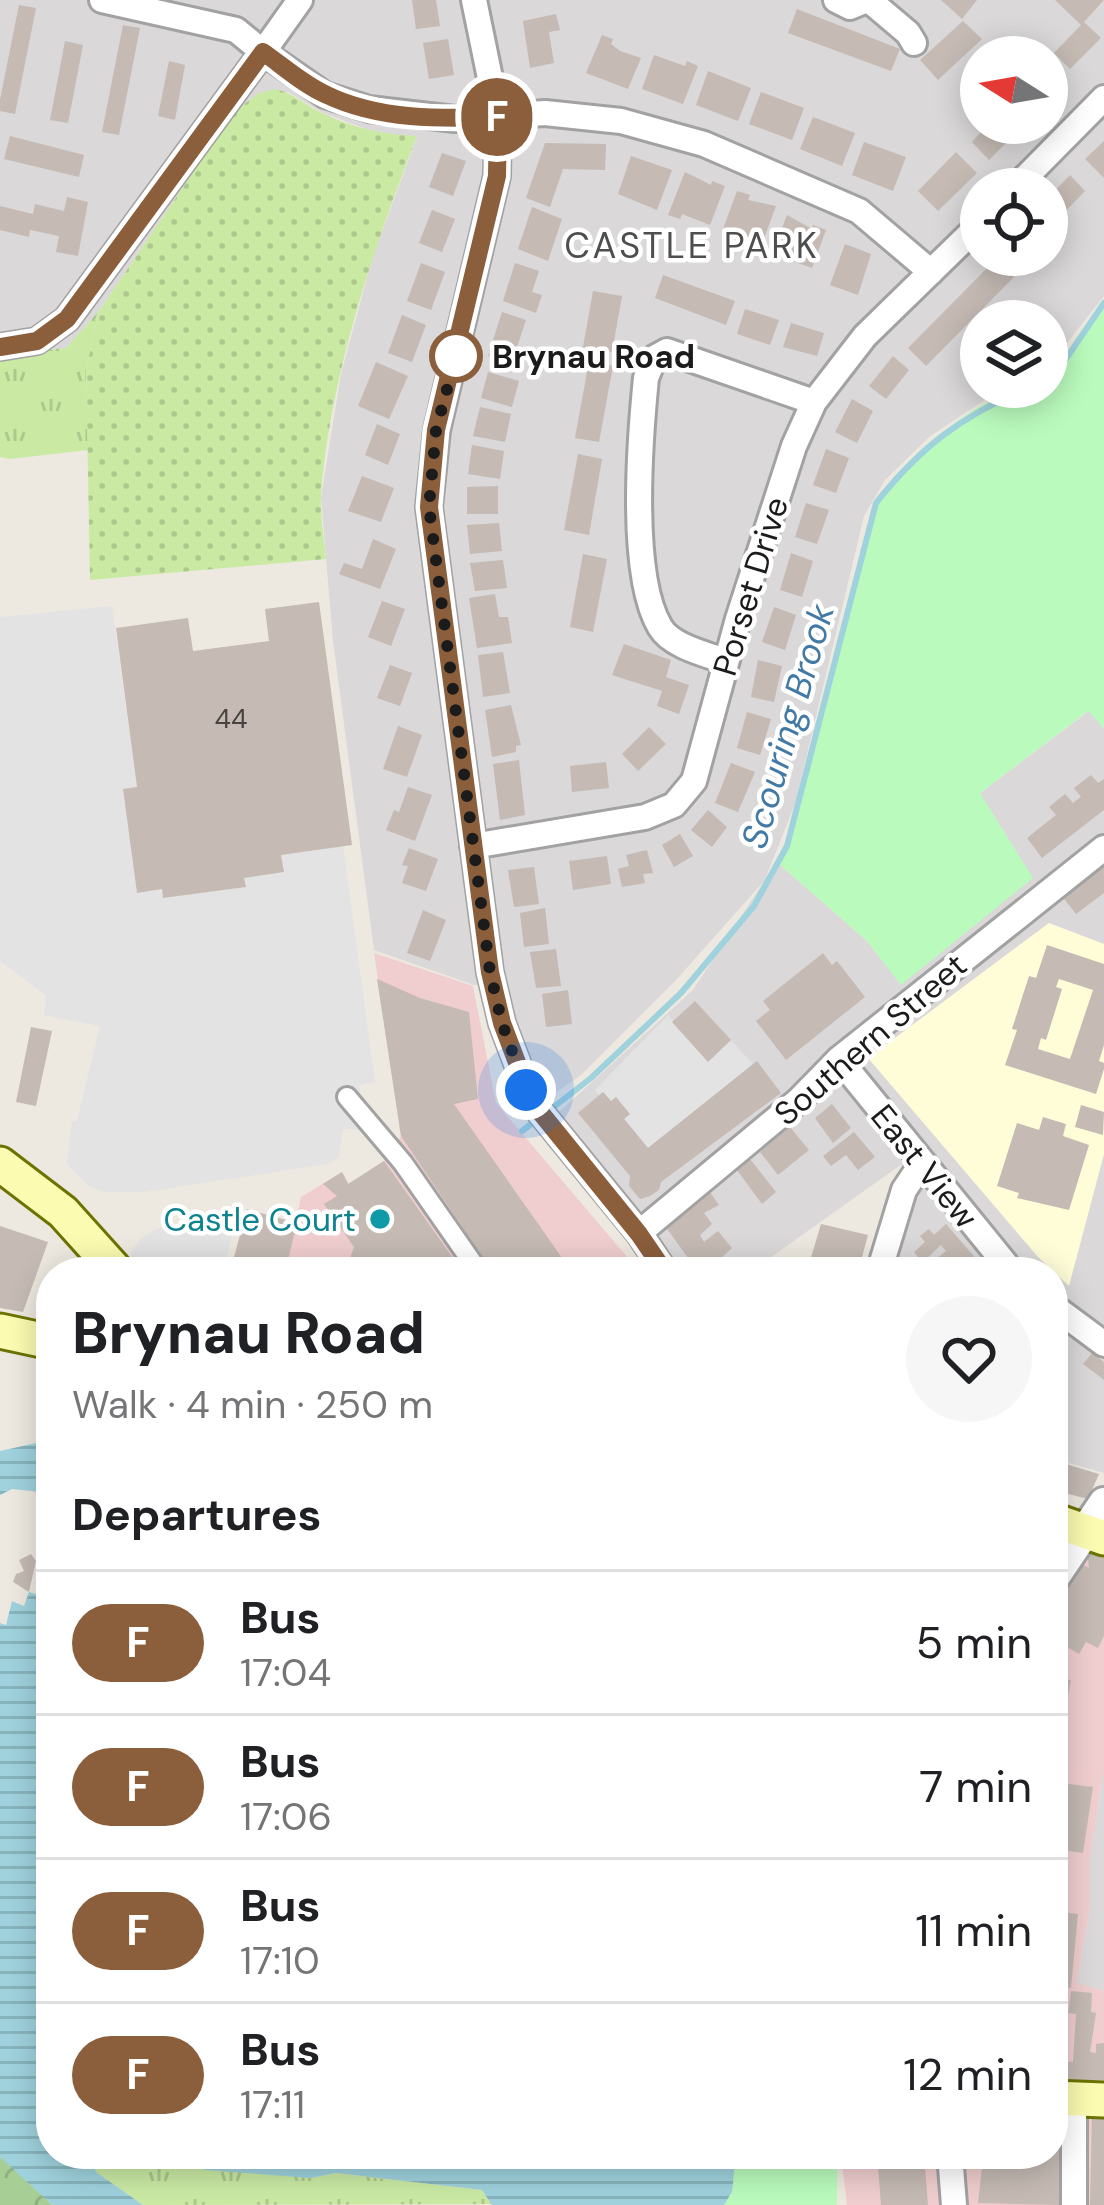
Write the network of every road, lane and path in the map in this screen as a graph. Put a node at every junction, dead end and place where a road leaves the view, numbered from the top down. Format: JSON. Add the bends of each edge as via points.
{"nodes":[{"id":1,"x":102,"y":0,"type":"edge"},
{"id":2,"x":300,"y":0,"type":"edge"},
{"id":3,"x":474,"y":0,"type":"edge"},
{"id":4,"x":836,"y":0,"type":"edge"},
{"id":5,"x":868,"y":0,"type":"edge"},
{"id":6,"x":914,"y":43,"type":"dead end"},
{"id":7,"x":263,"y":52,"type":"junction"},
{"id":8,"x":1104,"y":98,"type":"edge"},
{"id":9,"x":498,"y":117,"type":"junction"},
{"id":10,"x":1035,"y":168,"type":"edge"},
{"id":11,"x":960,"y":244,"type":"edge"},
{"id":12,"x":931,"y":272,"type":"junction"},
{"id":13,"x":0,"y":347,"type":"edge"},
{"id":14,"x":814,"y":402,"type":"junction"},
{"id":15,"x":725,"y":661,"type":"junction"},
{"id":16,"x":473,"y":846,"type":"junction"},
{"id":17,"x":1104,"y":848,"type":"edge"},
{"id":18,"x":839,"y":1059,"type":"junction"},
{"id":19,"x":347,"y":1096,"type":"dead end"},
{"id":20,"x":922,"y":1163,"type":"junction"},
{"id":21,"x":0,"y":1164,"type":"edge"},
{"id":22,"x":639,"y":1234,"type":"junction"},
{"id":23,"x":98,"y":1257,"type":"edge"},
{"id":24,"x":469,"y":1257,"type":"edge"},
{"id":25,"x":655,"y":1257,"type":"edge"},
{"id":26,"x":884,"y":1257,"type":"edge"},
{"id":27,"x":1000,"y":1257,"type":"edge"},
{"id":28,"x":1068,"y":1317,"type":"edge"},
{"id":29,"x":0,"y":1331,"type":"edge"},
{"id":30,"x":36,"y":1339,"type":"edge"},
{"id":31,"x":1104,"y":1344,"type":"edge"},
{"id":32,"x":1068,"y":1521,"type":"edge"},
{"id":33,"x":1098,"y":1524,"type":"edge"},
{"id":34,"x":1068,"y":1561,"type":"edge"},
{"id":35,"x":1077,"y":2099,"type":"edge"},
{"id":36,"x":951,"y":2169,"type":"edge"},
{"id":37,"x":955,"y":2205,"type":"edge"},
{"id":38,"x":1074,"y":2205,"type":"edge"}],
"edges":[{"from":1,"to":7,"type":"street","via":[[236,30]]},
{"from":2,"to":7,"type":"street"},
{"from":3,"to":9,"type":"street"},
{"from":4,"to":5,"type":"street","via":[[850,8]]},
{"from":5,"to":6,"type":"street"},
{"from":7,"to":9,"type":"street","via":[[326,95],[369,109]]},
{"from":7,"to":13,"type":"street","via":[[67,319],[37,341]]},
{"from":8,"to":10,"type":"street"},
{"from":9,"to":12,"type":"street","via":[[620,121],[704,144],[859,211]]},
{"from":9,"to":16,"type":"street","via":[[497,176],[436,430],[429,507]]},
{"from":11,"to":12,"type":"street","name":"Porset Drive"},
{"from":12,"to":14,"type":"street","name":"Porset Drive"},
{"from":14,"to":15,"type":"street","name":"Porset Drive"},
{"from":14,"to":15,"type":"street","via":[[667,351],[646,377],[641,547],[651,600],[660,629]]},
{"from":15,"to":16,"type":"street","name":"Porset Drive","via":[[694,781],[674,805]]},
{"from":16,"to":22,"type":"street","via":[[490,972],[516,1067],[548,1126]]},
{"from":17,"to":18,"type":"street","name":"Southern Street"},
{"from":18,"to":20,"type":"street","name":"East View"},
{"from":18,"to":22,"type":"street","name":"Southern Street"},
{"from":19,"to":24,"type":"street"},
{"from":20,"to":26,"type":"street","via":[[904,1190]]},
{"from":20,"to":27,"type":"street","name":"East View"},
{"from":21,"to":23,"type":"main road","via":[[63,1212]]},
{"from":22,"to":25,"type":"street"},
{"from":28,"to":31,"type":"street"},
{"from":29,"to":30,"type":"main road"},
{"from":32,"to":33,"type":"main road"},
{"from":33,"to":34,"type":"street"},
{"from":35,"to":38,"type":"street"},
{"from":36,"to":37,"type":"street"}]}
